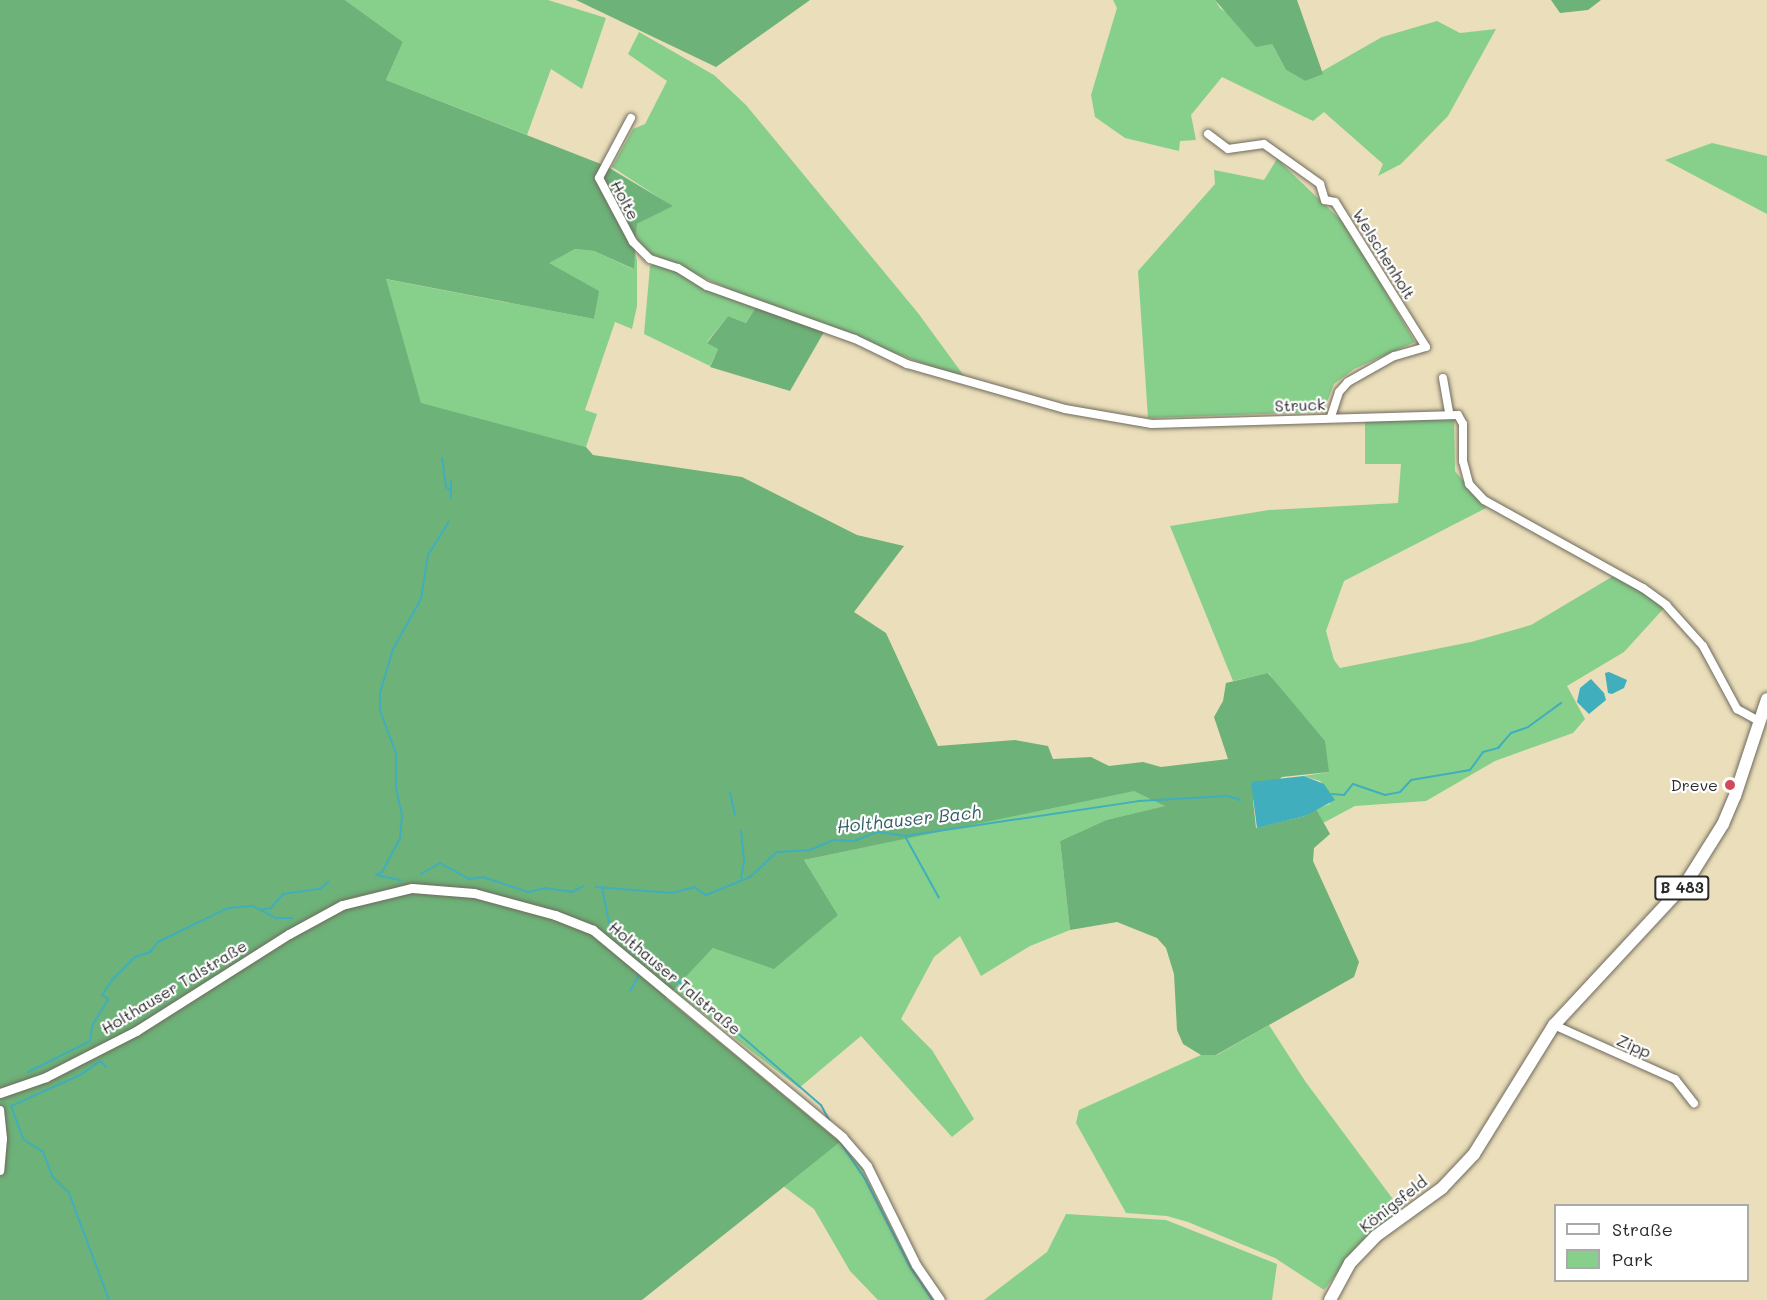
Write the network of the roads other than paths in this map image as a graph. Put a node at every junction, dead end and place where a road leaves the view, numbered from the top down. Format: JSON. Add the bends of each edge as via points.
{"nodes":[{"id":1,"x":631,"y":118,"type":"dead end"},
{"id":2,"x":1208,"y":134,"type":"dead end"},
{"id":3,"x":650,"y":259,"type":"joint"},
{"id":4,"x":1443,"y":378,"type":"dead end"},
{"id":5,"x":1449,"y":413,"type":"junction"},
{"id":6,"x":1331,"y":417,"type":"junction"},
{"id":7,"x":1767,"y":699,"type":"edge"},
{"id":8,"x":1760,"y":722,"type":"junction"},
{"id":9,"x":1554,"y":1025,"type":"junction"},
{"id":10,"x":0,"y":1094,"type":"edge"},
{"id":11,"x":1694,"y":1102,"type":"dead end"},
{"id":12,"x":0,"y":1110,"type":"edge"},
{"id":13,"x":0,"y":1171,"type":"edge"},
{"id":14,"x":940,"y":1300,"type":"edge"},
{"id":15,"x":1330,"y":1300,"type":"edge"}],
"edges":[{"from":1,"to":3,"type":"street","name":"Holte","via":[[599,178],[633,242]]},
{"from":2,"to":6,"type":"street","name":"Welschenholt","via":[[1228,149],[1264,144],[1320,184],[1325,200],[1335,202],[1426,347],[1394,356],[1348,382],[1339,392]]},
{"from":3,"to":6,"type":"street","name":"Struck","via":[[678,268],[707,286],[855,339],[907,364],[1065,409],[1152,424]]},
{"from":4,"to":5,"type":"street"},
{"from":5,"to":6,"type":"street","name":"Struck"},
{"from":5,"to":8,"type":"street","via":[[1458,415],[1463,424],[1469,484],[1484,500],[1666,604],[1703,646],[1737,709]]},
{"from":7,"to":8,"type":"main road","number":"B 483"},
{"from":8,"to":9,"type":"main road","number":"B 483","via":[[1735,796],[1701,861],[1669,904]]},
{"from":9,"to":11,"type":"street","name":"Zipp","via":[[1675,1079]]},
{"from":9,"to":15,"type":"main road","name":"Königsfeld","number":"B 483","via":[[1485,1140],[1452,1179],[1363,1249],[1334,1286]]},
{"from":10,"to":14,"type":"street","name":"Holthauser Talstraße","via":[[46,1077],[153,1021],[297,928],[342,905],[412,888],[474,893],[555,915],[593,930],[842,1137],[867,1166],[916,1265]]},
{"from":12,"to":13,"type":"street"}]}
